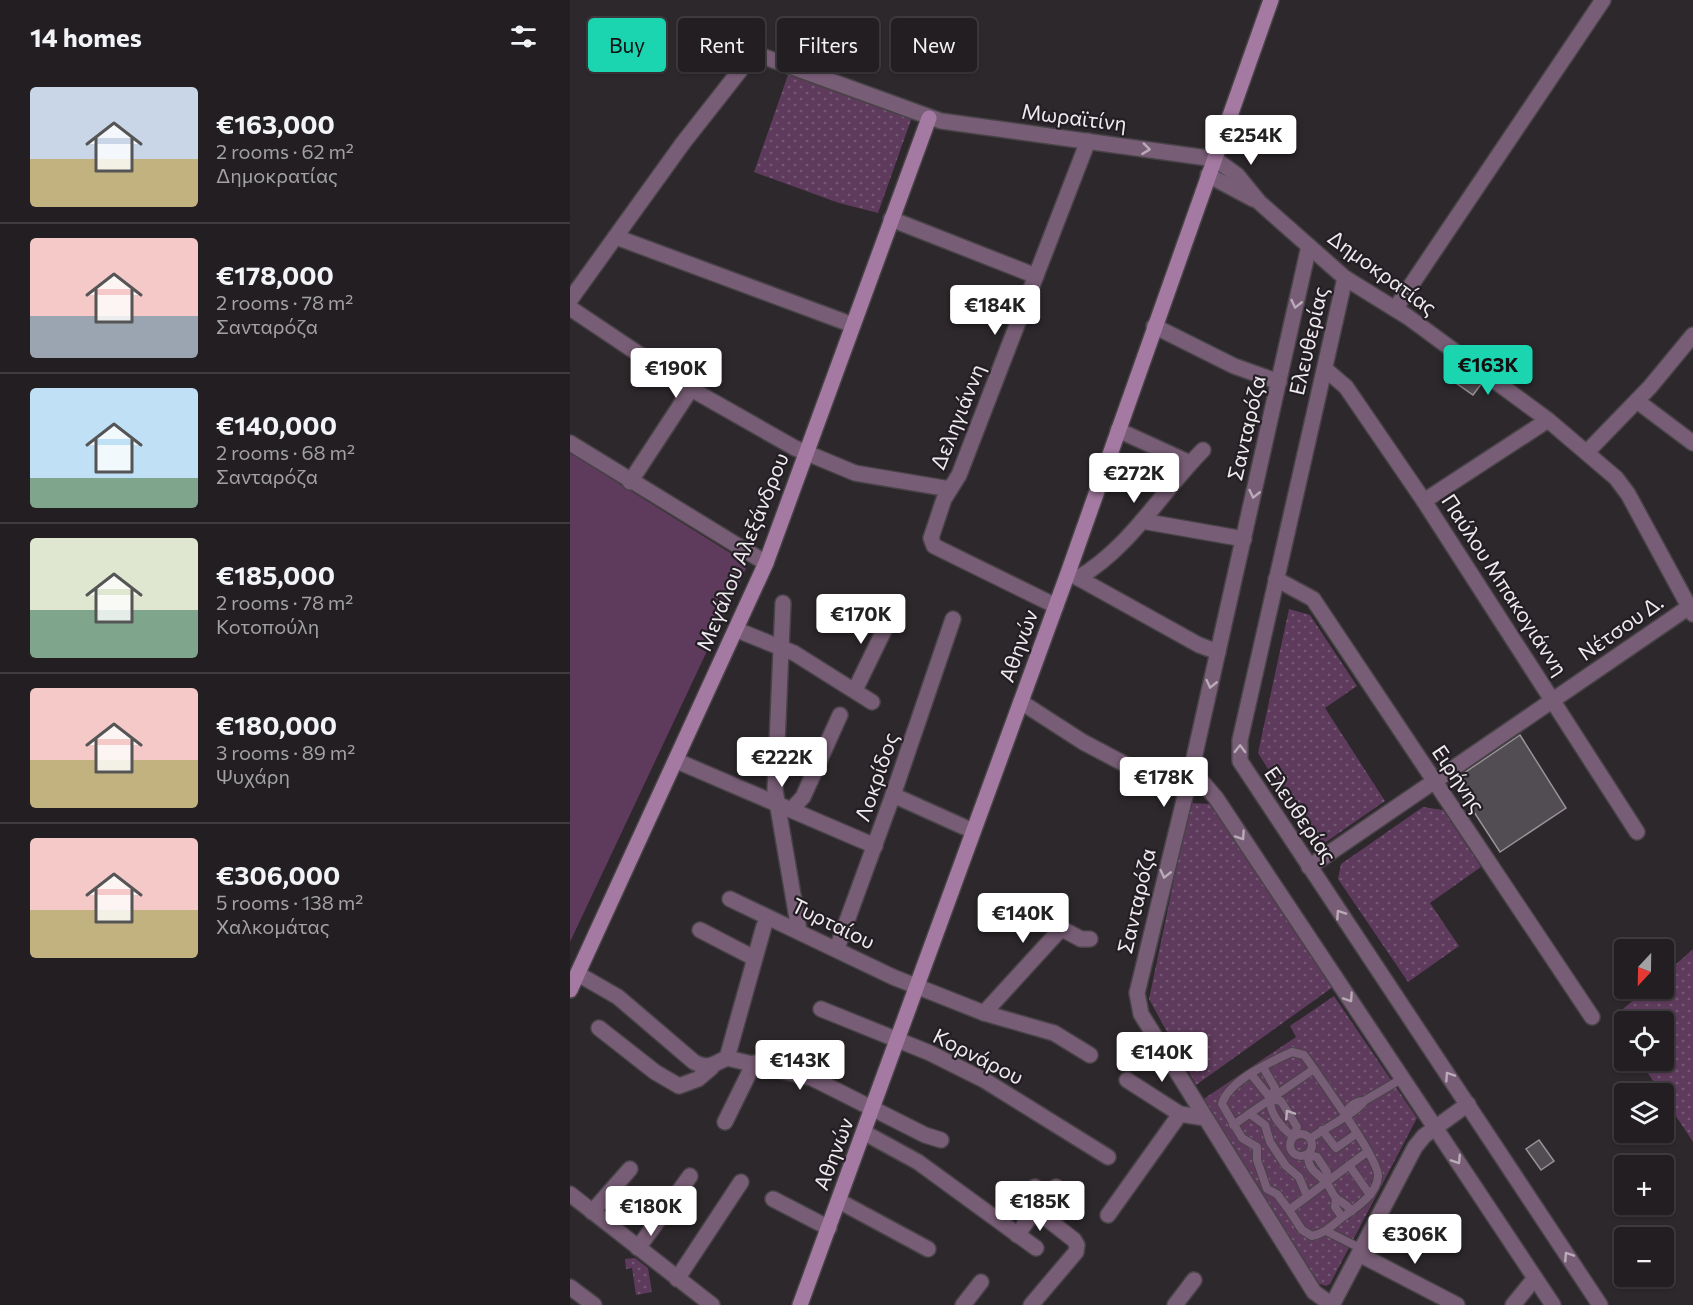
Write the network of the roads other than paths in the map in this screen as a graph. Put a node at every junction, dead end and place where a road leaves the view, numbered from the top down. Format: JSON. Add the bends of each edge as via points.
{"nodes":[{"id":1,"x":1271,"y":0,"type":"edge"},
{"id":2,"x":1603,"y":0,"type":"edge"},
{"id":3,"x":929,"y":118,"type":"junction"},
{"id":4,"x":1088,"y":141,"type":"junction"},
{"id":5,"x":1215,"y":159,"type":"junction"},
{"id":6,"x":1208,"y":175,"type":"junction"},
{"id":7,"x":1259,"y":202,"type":"junction"},
{"id":8,"x":891,"y":219,"type":"junction"},
{"id":9,"x":616,"y":237,"type":"junction"},
{"id":10,"x":1309,"y":246,"type":"junction"},
{"id":11,"x":1036,"y":276,"type":"junction"},
{"id":12,"x":1345,"y":278,"type":"junction"},
{"id":13,"x":570,"y":300,"type":"edge"},
{"id":14,"x":570,"y":308,"type":"edge"},
{"id":15,"x":1395,"y":309,"type":"junction"},
{"id":16,"x":853,"y":325,"type":"junction"},
{"id":17,"x":1154,"y":326,"type":"junction"},
{"id":18,"x":1693,"y":335,"type":"edge"},
{"id":19,"x":1325,"y":369,"type":"junction"},
{"id":20,"x":1279,"y":381,"type":"junction"},
{"id":21,"x":691,"y":389,"type":"junction"},
{"id":22,"x":1637,"y":401,"type":"junction"},
{"id":23,"x":1548,"y":420,"type":"junction"},
{"id":24,"x":1118,"y":430,"type":"junction"},
{"id":25,"x":570,"y":443,"type":"edge"},
{"id":26,"x":1693,"y":443,"type":"edge"},
{"id":27,"x":1203,"y":450,"type":"dead end"},
{"id":28,"x":1587,"y":452,"type":"junction"},
{"id":29,"x":806,"y":453,"type":"junction"},
{"id":30,"x":1190,"y":463,"type":"junction"},
{"id":31,"x":630,"y":482,"type":"junction"},
{"id":32,"x":950,"y":489,"type":"junction"},
{"id":33,"x":1424,"y":501,"type":"junction"},
{"id":34,"x":1142,"y":521,"type":"junction"},
{"id":35,"x":1244,"y":539,"type":"junction"},
{"id":36,"x":766,"y":563,"type":"junction"},
{"id":37,"x":1073,"y":575,"type":"junction"},
{"id":38,"x":1276,"y":579,"type":"junction"},
{"id":39,"x":783,"y":603,"type":"dead end"},
{"id":40,"x":1056,"y":606,"type":"junction"},
{"id":41,"x":1691,"y":610,"type":"edge"},
{"id":42,"x":892,"y":614,"type":"dead end"},
{"id":43,"x":953,"y":619,"type":"dead end"},
{"id":44,"x":738,"y":630,"type":"junction"},
{"id":45,"x":780,"y":646,"type":"junction"},
{"id":46,"x":1218,"y":652,"type":"junction"},
{"id":47,"x":855,"y":690,"type":"junction"},
{"id":48,"x":1554,"y":700,"type":"junction"},
{"id":49,"x":872,"y":702,"type":"dead end"},
{"id":50,"x":1021,"y":702,"type":"junction"},
{"id":51,"x":840,"y":716,"type":"dead end"},
{"id":52,"x":676,"y":761,"type":"junction"},
{"id":53,"x":1190,"y":776,"type":"junction"},
{"id":54,"x":1153,"y":779,"type":"dead end"},
{"id":55,"x":1434,"y":782,"type":"junction"},
{"id":56,"x":893,"y":795,"type":"junction"},
{"id":57,"x":777,"y":804,"type":"junction"},
{"id":58,"x":791,"y":810,"type":"junction"},
{"id":59,"x":973,"y":831,"type":"junction"},
{"id":60,"x":1637,"y":832,"type":"dead end"},
{"id":61,"x":875,"y":846,"type":"junction"},
{"id":62,"x":1309,"y":867,"type":"junction"},
{"id":63,"x":730,"y":899,"type":"dead end"},
{"id":64,"x":783,"y":923,"type":"junction"},
{"id":65,"x":764,"y":926,"type":"dead end"},
{"id":66,"x":700,"y":930,"type":"dead end"},
{"id":67,"x":799,"y":930,"type":"junction"},
{"id":68,"x":1090,"y":939,"type":"dead end"},
{"id":69,"x":834,"y":952,"type":"junction"},
{"id":70,"x":754,"y":958,"type":"junction"},
{"id":71,"x":578,"y":974,"type":"junction"},
{"id":72,"x":918,"y":987,"type":"junction"},
{"id":73,"x":570,"y":990,"type":"edge"},
{"id":74,"x":820,"y":1009,"type":"dead end"},
{"id":75,"x":984,"y":1013,"type":"junction"},
{"id":76,"x":1592,"y":1017,"type":"dead end"},
{"id":77,"x":599,"y":1028,"type":"dead end"},
{"id":78,"x":898,"y":1041,"type":"junction"},
{"id":79,"x":1090,"y":1055,"type":"dead end"},
{"id":80,"x":728,"y":1058,"type":"junction"},
{"id":81,"x":754,"y":1063,"type":"junction"},
{"id":82,"x":712,"y":1067,"type":"junction"},
{"id":83,"x":1263,"y":1067,"type":"junction"},
{"id":84,"x":1314,"y":1069,"type":"junction"},
{"id":85,"x":1251,"y":1074,"type":"junction"},
{"id":86,"x":1403,"y":1078,"type":"junction"},
{"id":87,"x":1127,"y":1080,"type":"dead end"},
{"id":88,"x":1271,"y":1099,"type":"junction"},
{"id":89,"x":1468,"y":1104,"type":"junction"},
{"id":90,"x":873,"y":1110,"type":"junction"},
{"id":91,"x":1180,"y":1114,"type":"junction"},
{"id":92,"x":1250,"y":1114,"type":"junction"},
{"id":93,"x":1344,"y":1115,"type":"junction"},
{"id":94,"x":1205,"y":1118,"type":"junction"},
{"id":95,"x":725,"y":1122,"type":"dead end"},
{"id":96,"x":1233,"y":1125,"type":"junction"},
{"id":97,"x":1436,"y":1127,"type":"junction"},
{"id":98,"x":1322,"y":1131,"type":"junction"},
{"id":99,"x":865,"y":1133,"type":"junction"},
{"id":100,"x":1356,"y":1134,"type":"junction"},
{"id":101,"x":1294,"y":1136,"type":"junction"},
{"id":102,"x":1311,"y":1138,"type":"junction"},
{"id":103,"x":940,"y":1140,"type":"dead end"},
{"id":104,"x":1291,"y":1149,"type":"junction"},
{"id":105,"x":1367,"y":1152,"type":"junction"},
{"id":106,"x":1308,"y":1155,"type":"junction"},
{"id":107,"x":1281,"y":1156,"type":"junction"},
{"id":108,"x":1108,"y":1157,"type":"dead end"},
{"id":109,"x":1349,"y":1165,"type":"junction"},
{"id":110,"x":630,"y":1169,"type":"dead end"},
{"id":111,"x":690,"y":1176,"type":"dead end"},
{"id":112,"x":741,"y":1182,"type":"dead end"},
{"id":113,"x":1326,"y":1182,"type":"junction"},
{"id":114,"x":1035,"y":1186,"type":"dead end"},
{"id":115,"x":1056,"y":1187,"type":"dead end"},
{"id":116,"x":570,"y":1194,"type":"edge"},
{"id":117,"x":1370,"y":1195,"type":"junction"},
{"id":118,"x":1307,"y":1196,"type":"junction"},
{"id":119,"x":1336,"y":1198,"type":"junction"},
{"id":120,"x":773,"y":1199,"type":"dead end"},
{"id":121,"x":839,"y":1201,"type":"junction"},
{"id":122,"x":1289,"y":1210,"type":"junction"},
{"id":123,"x":1352,"y":1211,"type":"junction"},
{"id":124,"x":592,"y":1212,"type":"junction"},
{"id":125,"x":1036,"y":1212,"type":"junction"},
{"id":126,"x":1108,"y":1215,"type":"dead end"},
{"id":127,"x":1342,"y":1217,"type":"junction"},
{"id":128,"x":829,"y":1228,"type":"junction"},
{"id":129,"x":1326,"y":1231,"type":"junction"},
{"id":130,"x":1017,"y":1235,"type":"junction"},
{"id":131,"x":638,"y":1248,"type":"junction"},
{"id":132,"x":1036,"y":1248,"type":"dead end"},
{"id":133,"x":928,"y":1249,"type":"dead end"},
{"id":134,"x":1361,"y":1252,"type":"junction"},
{"id":135,"x":1535,"y":1278,"type":"junction"},
{"id":136,"x":677,"y":1279,"type":"junction"},
{"id":137,"x":1194,"y":1280,"type":"dead end"},
{"id":138,"x":981,"y":1282,"type":"dead end"},
{"id":139,"x":570,"y":1287,"type":"edge"},
{"id":140,"x":594,"y":1305,"type":"edge"},
{"id":141,"x":712,"y":1305,"type":"edge"},
{"id":142,"x":800,"y":1305,"type":"edge"},
{"id":143,"x":963,"y":1305,"type":"edge"},
{"id":144,"x":1031,"y":1305,"type":"edge"},
{"id":145,"x":1175,"y":1305,"type":"edge"},
{"id":146,"x":1332,"y":1305,"type":"edge"},
{"id":147,"x":1457,"y":1305,"type":"edge"},
{"id":148,"x":1513,"y":1305,"type":"edge"},
{"id":149,"x":1553,"y":1305,"type":"edge"},
{"id":150,"x":1600,"y":1305,"type":"edge"}],
"edges":[{"from":1,"to":5,"type":"main road","name":"Αθηνών"},
{"from":2,"to":15,"type":"street"},
{"from":3,"to":4,"type":"street","name":"Μωραϊτίνη"},
{"from":3,"to":8,"type":"main road","name":"Μεγάλου Αλεξάνδρου"},
{"from":3,"to":9,"type":"street","name":"Μωραϊτίνη","via":[[754,56],[683,143]]},
{"from":4,"to":5,"type":"street","name":"Μωραϊτίνη","one_way":true},
{"from":4,"to":11,"type":"street","name":"Δεληγιάννη"},
{"from":5,"to":6,"type":"main road","name":"Αθηνών"},
{"from":5,"to":7,"type":"street","name":"Δημοκρατίας","via":[[1237,175]]},
{"from":6,"to":7,"type":"street","name":"Δημοκρατίας"},
{"from":6,"to":17,"type":"main road","name":"Αθηνών"},
{"from":7,"to":10,"type":"street","name":"Δημοκρατίας"},
{"from":8,"to":11,"type":"street"},
{"from":8,"to":16,"type":"main road","name":"Μεγάλου Αλεξάνδρου"},
{"from":9,"to":13,"type":"street"},
{"from":9,"to":16,"type":"street"},
{"from":10,"to":12,"type":"street","name":"Δημοκρατίας"},
{"from":10,"to":20,"type":"street","name":"Σανταρόζα","one_way":true},
{"from":11,"to":32,"type":"street","name":"Δεληγιάννη","via":[[959,475]]},
{"from":12,"to":15,"type":"street","name":"Δημοκρατίας"},
{"from":12,"to":19,"type":"street","name":"Ελευθερίας"},
{"from":14,"to":21,"type":"street"},
{"from":15,"to":23,"type":"street","name":"Δημοκρατίας"},
{"from":16,"to":29,"type":"main road","name":"Μεγάλου Αλεξάνδρου"},
{"from":17,"to":20,"type":"street","via":[[1234,366]]},
{"from":17,"to":24,"type":"main road","name":"Αθηνών"},
{"from":18,"to":22,"type":"street"},
{"from":19,"to":33,"type":"street","name":"Παύλου Μπακογιάννη","via":[[1346,387]]},
{"from":19,"to":38,"type":"street","name":"Ελευθερίας"},
{"from":20,"to":35,"type":"street","name":"Σανταρόζα","one_way":true},
{"from":21,"to":29,"type":"street"},
{"from":21,"to":31,"type":"street"},
{"from":22,"to":26,"type":"street"},
{"from":22,"to":28,"type":"street"},
{"from":23,"to":28,"type":"street","name":"Δημοκρατίας"},
{"from":23,"to":33,"type":"street"},
{"from":24,"to":30,"type":"street"},
{"from":24,"to":37,"type":"main road","name":"Αθηνών"},
{"from":25,"to":31,"type":"street"},
{"from":27,"to":30,"type":"street"},
{"from":28,"to":41,"type":"street","name":"Δημοκρατίας","via":[[1623,486]]},
{"from":29,"to":32,"type":"street","via":[[855,473]]},
{"from":29,"to":36,"type":"main road","name":"Μεγάλου Αλεξάνδρου"},
{"from":30,"to":34,"type":"street"},
{"from":31,"to":36,"type":"street"},
{"from":32,"to":40,"type":"street","name":"Δεληγιάννη","via":[[932,532],[934,546]]},
{"from":33,"to":48,"type":"street","name":"Παύλου Μπακογιάννη"},
{"from":34,"to":35,"type":"street"},
{"from":34,"to":37,"type":"street","via":[[1097,566]]},
{"from":35,"to":46,"type":"street","name":"Σανταρόζα"},
{"from":36,"to":44,"type":"main road","name":"Μεγάλου Αλεξάνδρου"},
{"from":37,"to":40,"type":"main road","name":"Αθηνών"},
{"from":37,"to":46,"type":"street","via":[[1198,645]]},
{"from":38,"to":55,"type":"street","name":"Ειρήνης","via":[[1313,599]]},
{"from":62,"to":38,"type":"street","name":"Ελευθερίας","one_way":true,"via":[[1238,754]]},
{"from":39,"to":45,"type":"street"},
{"from":40,"to":50,"type":"main road","name":"Αθηνών"},
{"from":41,"to":48,"type":"street","name":"Νέτσου Δ."},
{"from":42,"to":47,"type":"street"},
{"from":43,"to":56,"type":"street","name":"Λοκρίδος"},
{"from":44,"to":45,"type":"street"},
{"from":44,"to":52,"type":"main road","name":"Μεγάλου Αλεξάνδρου"},
{"from":45,"to":47,"type":"street"},
{"from":45,"to":57,"type":"street","via":[[774,769]]},
{"from":46,"to":53,"type":"street","name":"Σανταρόζα","one_way":true},
{"from":47,"to":49,"type":"street"},
{"from":48,"to":55,"type":"street","name":"Νέτσου Δ."},
{"from":48,"to":60,"type":"street","name":"Παύλου Μπακογιάννη"},
{"from":50,"to":54,"type":"street","via":[[1083,742]]},
{"from":50,"to":59,"type":"main road","name":"Αθηνών"},
{"from":51,"to":58,"type":"street","via":[[803,797]]},
{"from":52,"to":57,"type":"street"},
{"from":52,"to":71,"type":"main road","name":"Μεγάλου Αλεξάνδρου"},
{"from":53,"to":86,"type":"street","one_way":true,"via":[[1216,798]]},
{"from":53,"to":94,"type":"street","name":"Σανταρόζα","one_way":true,"via":[[1137,1003]]},
{"from":55,"to":62,"type":"street","name":"Νέτσου Δ."},
{"from":55,"to":76,"type":"street","name":"Ειρήνης"},
{"from":56,"to":59,"type":"street"},
{"from":56,"to":61,"type":"street","name":"Λοκρίδος"},
{"from":57,"to":58,"type":"street"},
{"from":57,"to":67,"type":"street"},
{"from":58,"to":61,"type":"street"},
{"from":59,"to":72,"type":"main road","name":"Αθηνών"},
{"from":61,"to":69,"type":"street","name":"Λοκρίδος"},
{"from":89,"to":62,"type":"street","name":"Ελευθερίας","one_way":true},
{"from":63,"to":64,"type":"street","name":"Τυρταίου"},
{"from":64,"to":67,"type":"street","name":"Τυρταίου"},
{"from":64,"to":69,"type":"street","via":[[797,936]]},
{"from":65,"to":70,"type":"street"},
{"from":66,"to":70,"type":"street"},
{"from":67,"to":69,"type":"street","name":"Τυρταίου"},
{"from":68,"to":75,"type":"street","via":[[1059,931]]},
{"from":69,"to":72,"type":"street","name":"Τυρταίου"},
{"from":70,"to":80,"type":"street"},
{"from":71,"to":73,"type":"main road","name":"Μεγάλου Αλεξάνδρου"},
{"from":71,"to":82,"type":"street","via":[[618,997],[694,1062]]},
{"from":72,"to":75,"type":"street","name":"Τυρταίου"},
{"from":72,"to":78,"type":"main road","name":"Αθηνών"},
{"from":74,"to":78,"type":"street","name":"Κορνάρου"},
{"from":75,"to":79,"type":"street","name":"Τυρταίου","via":[[1045,1029]]},
{"from":77,"to":82,"type":"street","via":[[679,1086],[698,1079]]},
{"from":78,"to":90,"type":"main road","name":"Αθηνών"},
{"from":78,"to":108,"type":"street","name":"Κορνάρου","via":[[984,1080]]},
{"from":80,"to":81,"type":"street"},
{"from":80,"to":82,"type":"street"},
{"from":81,"to":90,"type":"street","via":[[812,1078]]},
{"from":81,"to":95,"type":"street"},
{"from":83,"to":84,"type":"lane","via":[[1292,1052],[1304,1055]]},
{"from":83,"to":85,"type":"lane"},
{"from":83,"to":88,"type":"lane","via":[[1275,1088]]},
{"from":84,"to":88,"type":"lane"},
{"from":84,"to":93,"type":"lane"},
{"from":85,"to":88,"type":"lane"},
{"from":85,"to":96,"type":"lane","via":[[1228,1091],[1222,1104]]},
{"from":86,"to":93,"type":"lane","via":[[1359,1101]]},
{"from":86,"to":97,"type":"street"},
{"from":87,"to":91,"type":"street"},
{"from":88,"to":92,"type":"lane"},
{"from":88,"to":101,"type":"lane","via":[[1270,1107]]},
{"from":101,"to":88,"type":"lane","one_way":true,"via":[[1297,1127],[1281,1101]]},
{"from":89,"to":97,"type":"street"},
{"from":150,"to":89,"type":"street","name":"Ελευθερίας","one_way":true},
{"from":90,"to":99,"type":"main road","name":"Αθηνών"},
{"from":90,"to":103,"type":"street"},
{"from":91,"to":94,"type":"street"},
{"from":91,"to":126,"type":"street"},
{"from":92,"to":96,"type":"lane"},
{"from":92,"to":107,"type":"lane","via":[[1265,1125],[1270,1142]]},
{"from":93,"to":98,"type":"lane"},
{"from":93,"to":100,"type":"lane"},
{"from":94,"to":146,"type":"street","name":"Σανταρόζα","via":[[1314,1292]]},
{"from":96,"to":122,"type":"lane","via":[[1242,1138],[1257,1147],[1257,1160],[1267,1189],[1277,1194]]},
{"from":97,"to":134,"type":"street","via":[[1415,1147]]},
{"from":97,"to":135,"type":"street","one_way":true},
{"from":98,"to":100,"type":"lane","via":[[1336,1148]]},
{"from":98,"to":102,"type":"lane"},
{"from":99,"to":121,"type":"main road","name":"Αθηνών"},
{"from":99,"to":130,"type":"street","via":[[918,1162]]},
{"from":100,"to":105,"type":"lane"},
{"from":101,"to":102,"type":"lane","via":[[1304,1134]]},
{"from":101,"to":104,"type":"lane"},
{"from":102,"to":106,"type":"lane","via":[[1313,1146]]},
{"from":104,"to":106,"type":"lane","via":[[1299,1156]]},
{"from":104,"to":107,"type":"lane"},
{"from":105,"to":109,"type":"lane"},
{"from":105,"to":117,"type":"lane","via":[[1378,1177]]},
{"from":106,"to":113,"type":"lane","via":[[1317,1157],[1327,1172]]},
{"from":107,"to":118,"type":"lane","via":[[1299,1177]]},
{"from":109,"to":113,"type":"lane"},
{"from":109,"to":117,"type":"lane"},
{"from":110,"to":124,"type":"street"},
{"from":111,"to":131,"type":"street"},
{"from":112,"to":136,"type":"street"},
{"from":113,"to":118,"type":"lane"},
{"from":113,"to":119,"type":"lane"},
{"from":114,"to":125,"type":"street","via":[[1028,1199]]},
{"from":115,"to":125,"type":"street"},
{"from":116,"to":124,"type":"street"},
{"from":117,"to":123,"type":"lane"},
{"from":118,"to":122,"type":"lane"},
{"from":119,"to":123,"type":"lane"},
{"from":119,"to":127,"type":"lane","via":[[1335,1207]]},
{"from":120,"to":128,"type":"street"},
{"from":121,"to":128,"type":"main road","name":"Αθηνών"},
{"from":121,"to":133,"type":"street"},
{"from":122,"to":129,"type":"lane","via":[[1307,1235]]},
{"from":123,"to":127,"type":"lane"},
{"from":124,"to":131,"type":"street"},
{"from":125,"to":130,"type":"street"},
{"from":125,"to":144,"type":"street","via":[[1077,1245],[1076,1252]]},
{"from":127,"to":129,"type":"lane"},
{"from":128,"to":142,"type":"main road","name":"Αθηνών"},
{"from":129,"to":134,"type":"lane"},
{"from":130,"to":132,"type":"street"},
{"from":131,"to":136,"type":"street"},
{"from":134,"to":146,"type":"street"},
{"from":134,"to":147,"type":"street"},
{"from":135,"to":148,"type":"street"},
{"from":135,"to":149,"type":"street"},
{"from":136,"to":141,"type":"street"},
{"from":137,"to":145,"type":"street"},
{"from":138,"to":143,"type":"street"},
{"from":139,"to":140,"type":"street"}]}
